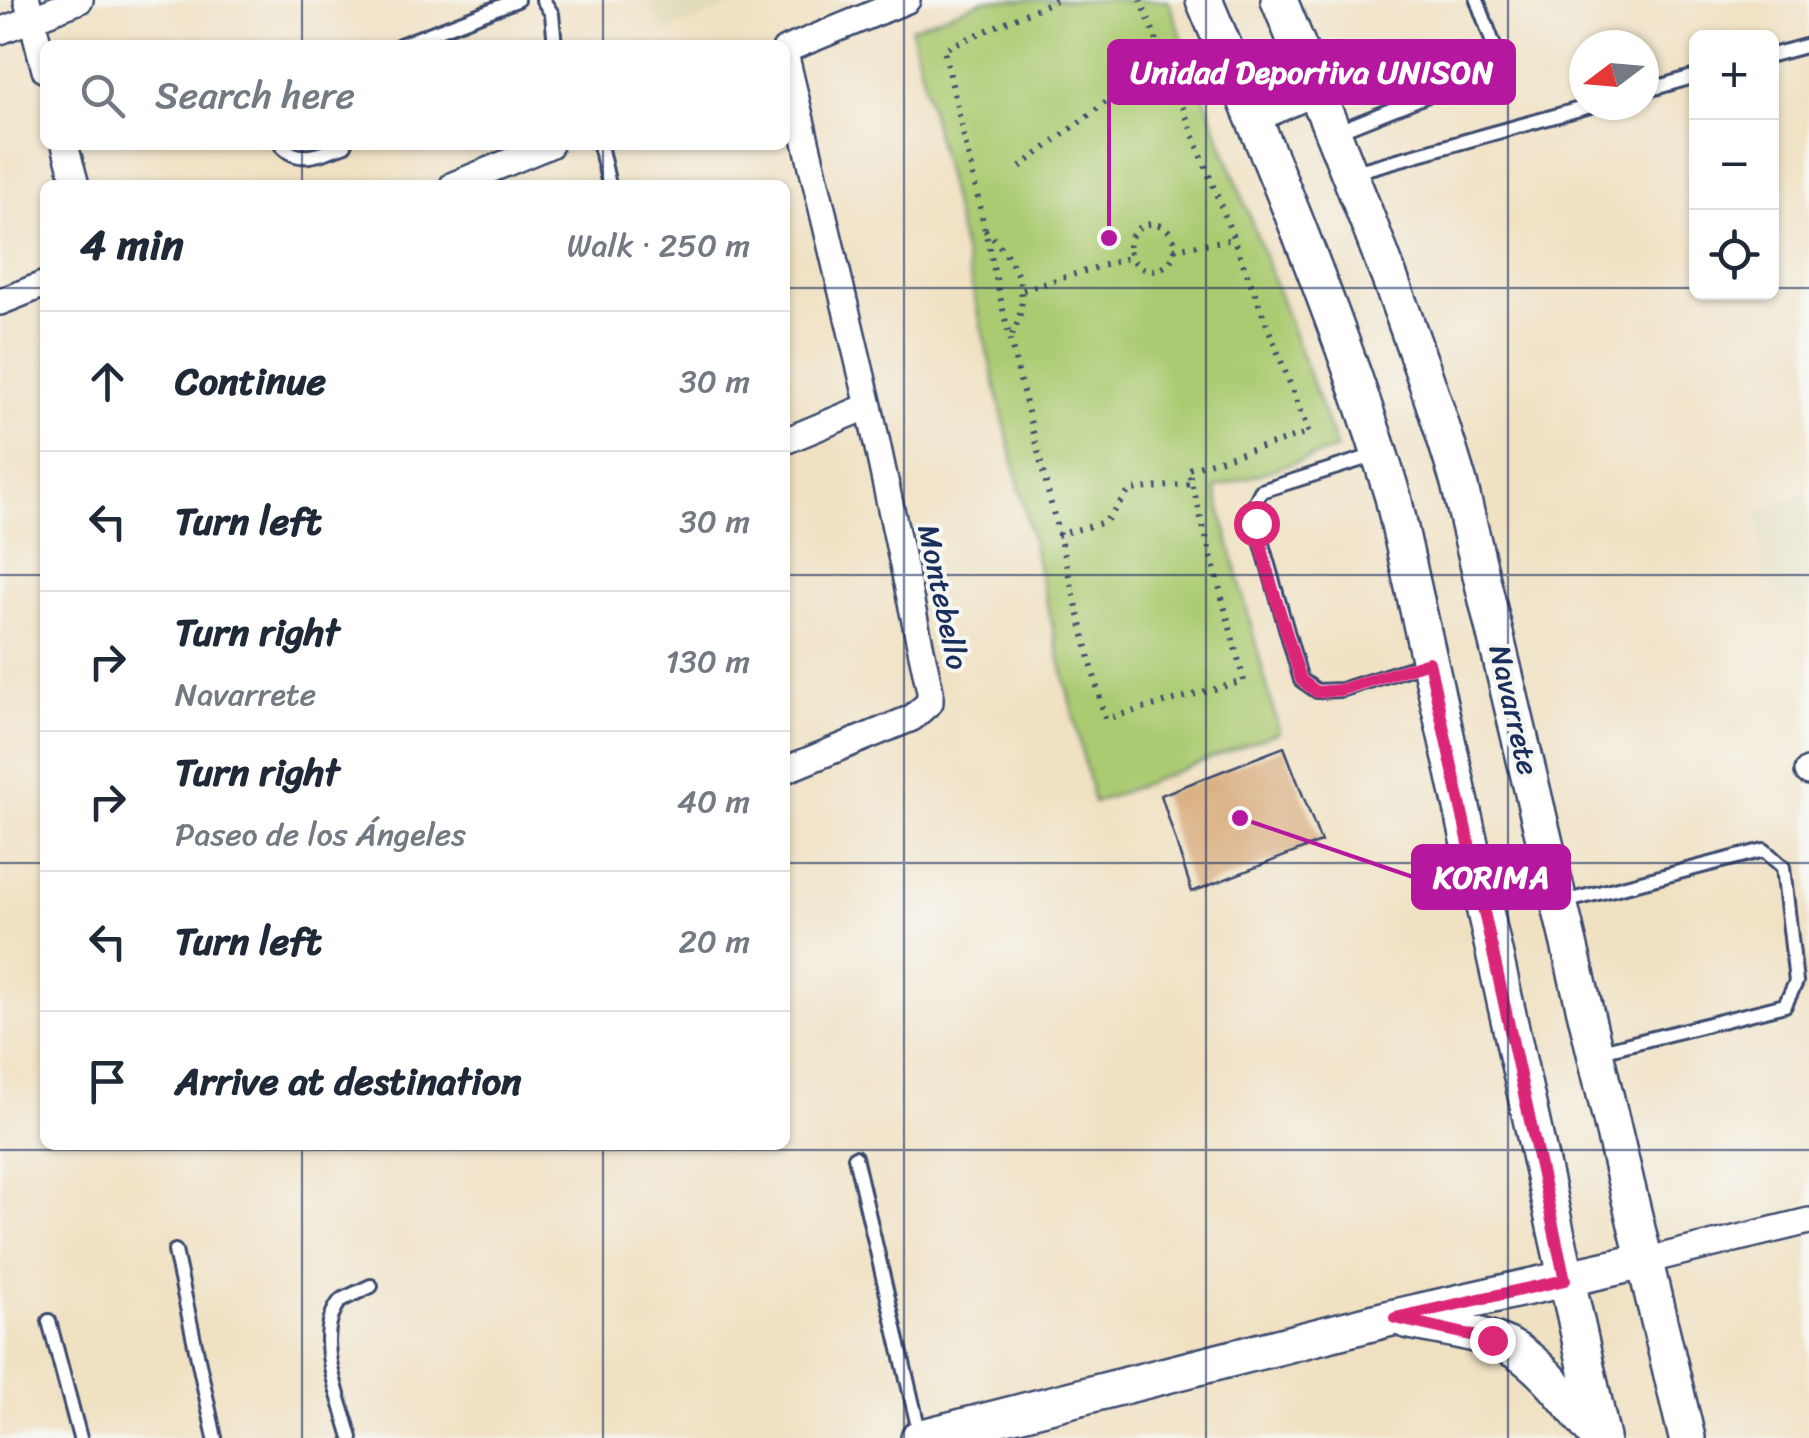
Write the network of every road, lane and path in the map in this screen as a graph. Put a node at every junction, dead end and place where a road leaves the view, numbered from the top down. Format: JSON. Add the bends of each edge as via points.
{"nodes":[{"id":1,"x":80,"y":0,"type":"edge"},
{"id":2,"x":516,"y":0,"type":"edge"},
{"id":3,"x":543,"y":0,"type":"edge"},
{"id":4,"x":907,"y":0,"type":"edge"},
{"id":5,"x":1056,"y":0,"type":"edge"},
{"id":6,"x":1142,"y":0,"type":"edge"},
{"id":7,"x":1204,"y":0,"type":"edge"},
{"id":8,"x":1279,"y":0,"type":"edge"},
{"id":9,"x":1477,"y":0,"type":"edge"},
{"id":10,"x":29,"y":10,"type":"edge"},
{"id":11,"x":0,"y":31,"type":"edge"},
{"id":12,"x":413,"y":40,"type":"edge"},
{"id":13,"x":554,"y":40,"type":"edge"},
{"id":14,"x":1809,"y":44,"type":"edge"},
{"id":15,"x":790,"y":50,"type":"edge"},
{"id":16,"x":40,"y":51,"type":"edge"},
{"id":17,"x":1779,"y":53,"type":"edge"},
{"id":18,"x":1165,"y":58,"type":"junction"},
{"id":19,"x":790,"y":73,"type":"edge"},
{"id":20,"x":1689,"y":78,"type":"edge"},
{"id":21,"x":1315,"y":87,"type":"junction"},
{"id":22,"x":1659,"y":87,"type":"edge"},
{"id":23,"x":1569,"y":112,"type":"edge"},
{"id":24,"x":1253,"y":115,"type":"junction"},
{"id":25,"x":1333,"y":134,"type":"junction"},
{"id":26,"x":66,"y":150,"type":"edge"},
{"id":27,"x":286,"y":150,"type":"edge"},
{"id":28,"x":329,"y":150,"type":"edge"},
{"id":29,"x":538,"y":150,"type":"edge"},
{"id":30,"x":601,"y":150,"type":"edge"},
{"id":31,"x":1020,"y":167,"type":"dead end"},
{"id":32,"x":1349,"y":174,"type":"junction"},
{"id":33,"x":75,"y":180,"type":"edge"},
{"id":34,"x":465,"y":180,"type":"edge"},
{"id":35,"x":608,"y":180,"type":"edge"},
{"id":36,"x":984,"y":229,"type":"junction"},
{"id":37,"x":1234,"y":239,"type":"junction"},
{"id":38,"x":1174,"y":249,"type":"junction"},
{"id":39,"x":1131,"y":257,"type":"junction"},
{"id":40,"x":40,"y":286,"type":"edge"},
{"id":41,"x":1023,"y":290,"type":"junction"},
{"id":42,"x":0,"y":302,"type":"edge"},
{"id":43,"x":1010,"y":340,"type":"junction"},
{"id":44,"x":870,"y":406,"type":"junction"},
{"id":45,"x":790,"y":438,"type":"edge"},
{"id":46,"x":1380,"y":454,"type":"junction"},
{"id":47,"x":1192,"y":484,"type":"junction"},
{"id":48,"x":1057,"y":535,"type":"junction"},
{"id":49,"x":1429,"y":662,"type":"junction"},
{"id":50,"x":790,"y":768,"type":"edge"},
{"id":51,"x":1560,"y":904,"type":"junction"},
{"id":52,"x":1595,"y":1052,"type":"junction"},
{"id":53,"x":855,"y":1158,"type":"dead end"},
{"id":54,"x":1809,"y":1221,"type":"edge"},
{"id":55,"x":175,"y":1251,"type":"dead end"},
{"id":56,"x":1644,"y":1261,"type":"junction"},
{"id":57,"x":1565,"y":1280,"type":"junction"},
{"id":58,"x":371,"y":1286,"type":"dead end"},
{"id":59,"x":1395,"y":1318,"type":"junction"},
{"id":60,"x":49,"y":1321,"type":"dead end"},
{"id":61,"x":80,"y":1438,"type":"edge"},
{"id":62,"x":216,"y":1438,"type":"edge"},
{"id":63,"x":351,"y":1438,"type":"edge"},
{"id":64,"x":920,"y":1438,"type":"edge"},
{"id":65,"x":1600,"y":1438,"type":"edge"},
{"id":66,"x":1686,"y":1438,"type":"edge"}],
"edges":[{"from":1,"to":10,"type":"street"},
{"from":2,"to":12,"type":"lane"},
{"from":3,"to":13,"type":"lane","via":[[552,14]]},
{"from":4,"to":15,"type":"street"},
{"from":5,"to":36,"type":"path","via":[[944,49]]},
{"from":6,"to":18,"type":"path"},
{"from":7,"to":24,"type":"main road"},
{"from":8,"to":21,"type":"main road","name":"Navarrete"},
{"from":9,"to":25,"type":"lane","via":[[1496,51],[1486,72]]},
{"from":10,"to":11,"type":"street"},
{"from":10,"to":16,"type":"street"},
{"from":14,"to":17,"type":"lane"},
{"from":18,"to":31,"type":"path"},
{"from":18,"to":37,"type":"path"},
{"from":19,"to":44,"type":"street","name":"Montebello"},
{"from":20,"to":22,"type":"lane"},
{"from":21,"to":24,"type":"main road"},
{"from":21,"to":25,"type":"main road","name":"Navarrete"},
{"from":23,"to":32,"type":"lane"},
{"from":24,"to":46,"type":"main road"},
{"from":25,"to":32,"type":"main road","name":"Navarrete"},
{"from":26,"to":33,"type":"street"},
{"from":27,"to":28,"type":"lane","via":[[304,158]]},
{"from":29,"to":34,"type":"street"},
{"from":30,"to":35,"type":"lane"},
{"from":32,"to":51,"type":"main road","name":"Navarrete","via":[[1459,482]]},
{"from":36,"to":41,"type":"path","via":[[1007,250]]},
{"from":36,"to":43,"type":"path"},
{"from":37,"to":38,"type":"path"},
{"from":37,"to":47,"type":"path","via":[[1309,433],[1188,469]]},
{"from":38,"to":39,"type":"path","via":[[1169,263],[1156,270],[1141,268]]},
{"from":38,"to":39,"type":"path","via":[[1165,229],[1144,226],[1129,242]]},
{"from":39,"to":41,"type":"path"},
{"from":40,"to":42,"type":"street"},
{"from":41,"to":43,"type":"path"},
{"from":43,"to":48,"type":"path"},
{"from":44,"to":45,"type":"street"},
{"from":44,"to":50,"type":"street","name":"Montebello","via":[[930,702],[912,718]]},
{"from":46,"to":49,"type":"main road"},
{"from":46,"to":49,"type":"lane","via":[[1261,491],[1254,507],[1260,541],[1301,680],[1317,692]]},
{"from":47,"to":48,"type":"path","via":[[1130,490],[1105,522]]},
{"from":47,"to":48,"type":"path","via":[[1244,681],[1105,719]]},
{"from":49,"to":57,"type":"main road"},
{"from":51,"to":52,"type":"main road","name":"Navarrete"},
{"from":51,"to":52,"type":"lane","via":[[1764,850],[1782,868],[1796,982],[1785,1005]]},
{"from":52,"to":56,"type":"main road","name":"Navarrete"},
{"from":53,"to":64,"type":"lane"},
{"from":54,"to":56,"type":"street"},
{"from":55,"to":62,"type":"lane"},
{"from":56,"to":57,"type":"main road"},
{"from":56,"to":66,"type":"main road","name":"Navarrete"},
{"from":57,"to":59,"type":"main road"},
{"from":57,"to":65,"type":"main road"},
{"from":58,"to":63,"type":"lane","via":[[341,1300],[330,1325],[330,1353]]},
{"from":59,"to":64,"type":"main road"},
{"from":59,"to":65,"type":"main road","via":[[1492,1340],[1523,1354]]},
{"from":60,"to":61,"type":"lane"}]}
